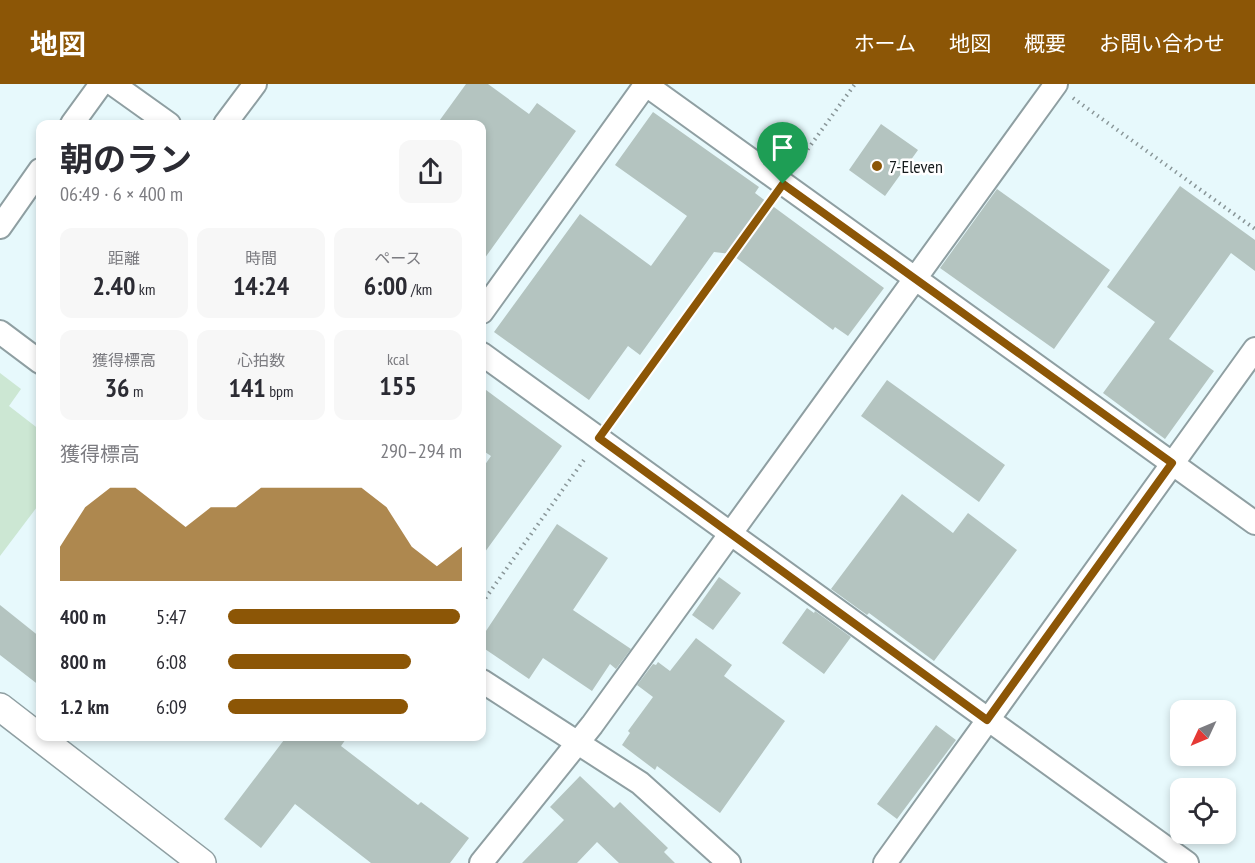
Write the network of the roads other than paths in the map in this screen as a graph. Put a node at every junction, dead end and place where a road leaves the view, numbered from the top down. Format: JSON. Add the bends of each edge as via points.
{"nodes":[{"id":1,"x":101,"y":84,"type":"edge"},
{"id":2,"x":113,"y":84,"type":"edge"},
{"id":3,"x":255,"y":84,"type":"edge"},
{"id":4,"x":645,"y":84,"type":"edge"},
{"id":5,"x":1056,"y":84,"type":"edge"},
{"id":6,"x":75,"y":120,"type":"edge"},
{"id":7,"x":163,"y":120,"type":"edge"},
{"id":8,"x":228,"y":120,"type":"edge"},
{"id":9,"x":36,"y":176,"type":"edge"},
{"id":10,"x":0,"y":227,"type":"edge"},
{"id":11,"x":915,"y":278,"type":"junction"},
{"id":12,"x":486,"y":306,"type":"edge"},
{"id":13,"x":0,"y":333,"type":"edge"},
{"id":14,"x":1255,"y":349,"type":"edge"},
{"id":15,"x":486,"y":357,"type":"edge"},
{"id":16,"x":36,"y":359,"type":"edge"},
{"id":17,"x":1172,"y":463,"type":"junction"},
{"id":18,"x":1255,"y":523,"type":"edge"},
{"id":19,"x":731,"y":535,"type":"junction"},
{"id":20,"x":486,"y":684,"type":"edge"},
{"id":21,"x":0,"y":707,"type":"edge"},
{"id":22,"x":987,"y":720,"type":"junction"},
{"id":23,"x":36,"y":735,"type":"edge"},
{"id":24,"x":44,"y":741,"type":"edge"},
{"id":25,"x":578,"y":742,"type":"junction"},
{"id":26,"x":202,"y":863,"type":"edge"},
{"id":27,"x":481,"y":863,"type":"edge"},
{"id":28,"x":729,"y":863,"type":"edge"},
{"id":29,"x":885,"y":863,"type":"edge"},
{"id":30,"x":1187,"y":863,"type":"edge"}],
"edges":[{"from":1,"to":6,"type":"street"},
{"from":2,"to":7,"type":"street"},
{"from":3,"to":8,"type":"street"},
{"from":4,"to":11,"type":"street"},
{"from":4,"to":12,"type":"street"},
{"from":5,"to":11,"type":"street"},
{"from":9,"to":10,"type":"street"},
{"from":11,"to":17,"type":"street"},
{"from":11,"to":19,"type":"street"},
{"from":13,"to":16,"type":"street"},
{"from":14,"to":17,"type":"street"},
{"from":15,"to":19,"type":"street"},
{"from":17,"to":18,"type":"street"},
{"from":17,"to":22,"type":"street"},
{"from":19,"to":22,"type":"street"},
{"from":19,"to":25,"type":"street"},
{"from":20,"to":25,"type":"street"},
{"from":21,"to":23,"type":"street"},
{"from":22,"to":29,"type":"street"},
{"from":22,"to":30,"type":"street"},
{"from":24,"to":26,"type":"street"},
{"from":25,"to":27,"type":"street"},
{"from":25,"to":28,"type":"street","via":[[640,783]]}]}
